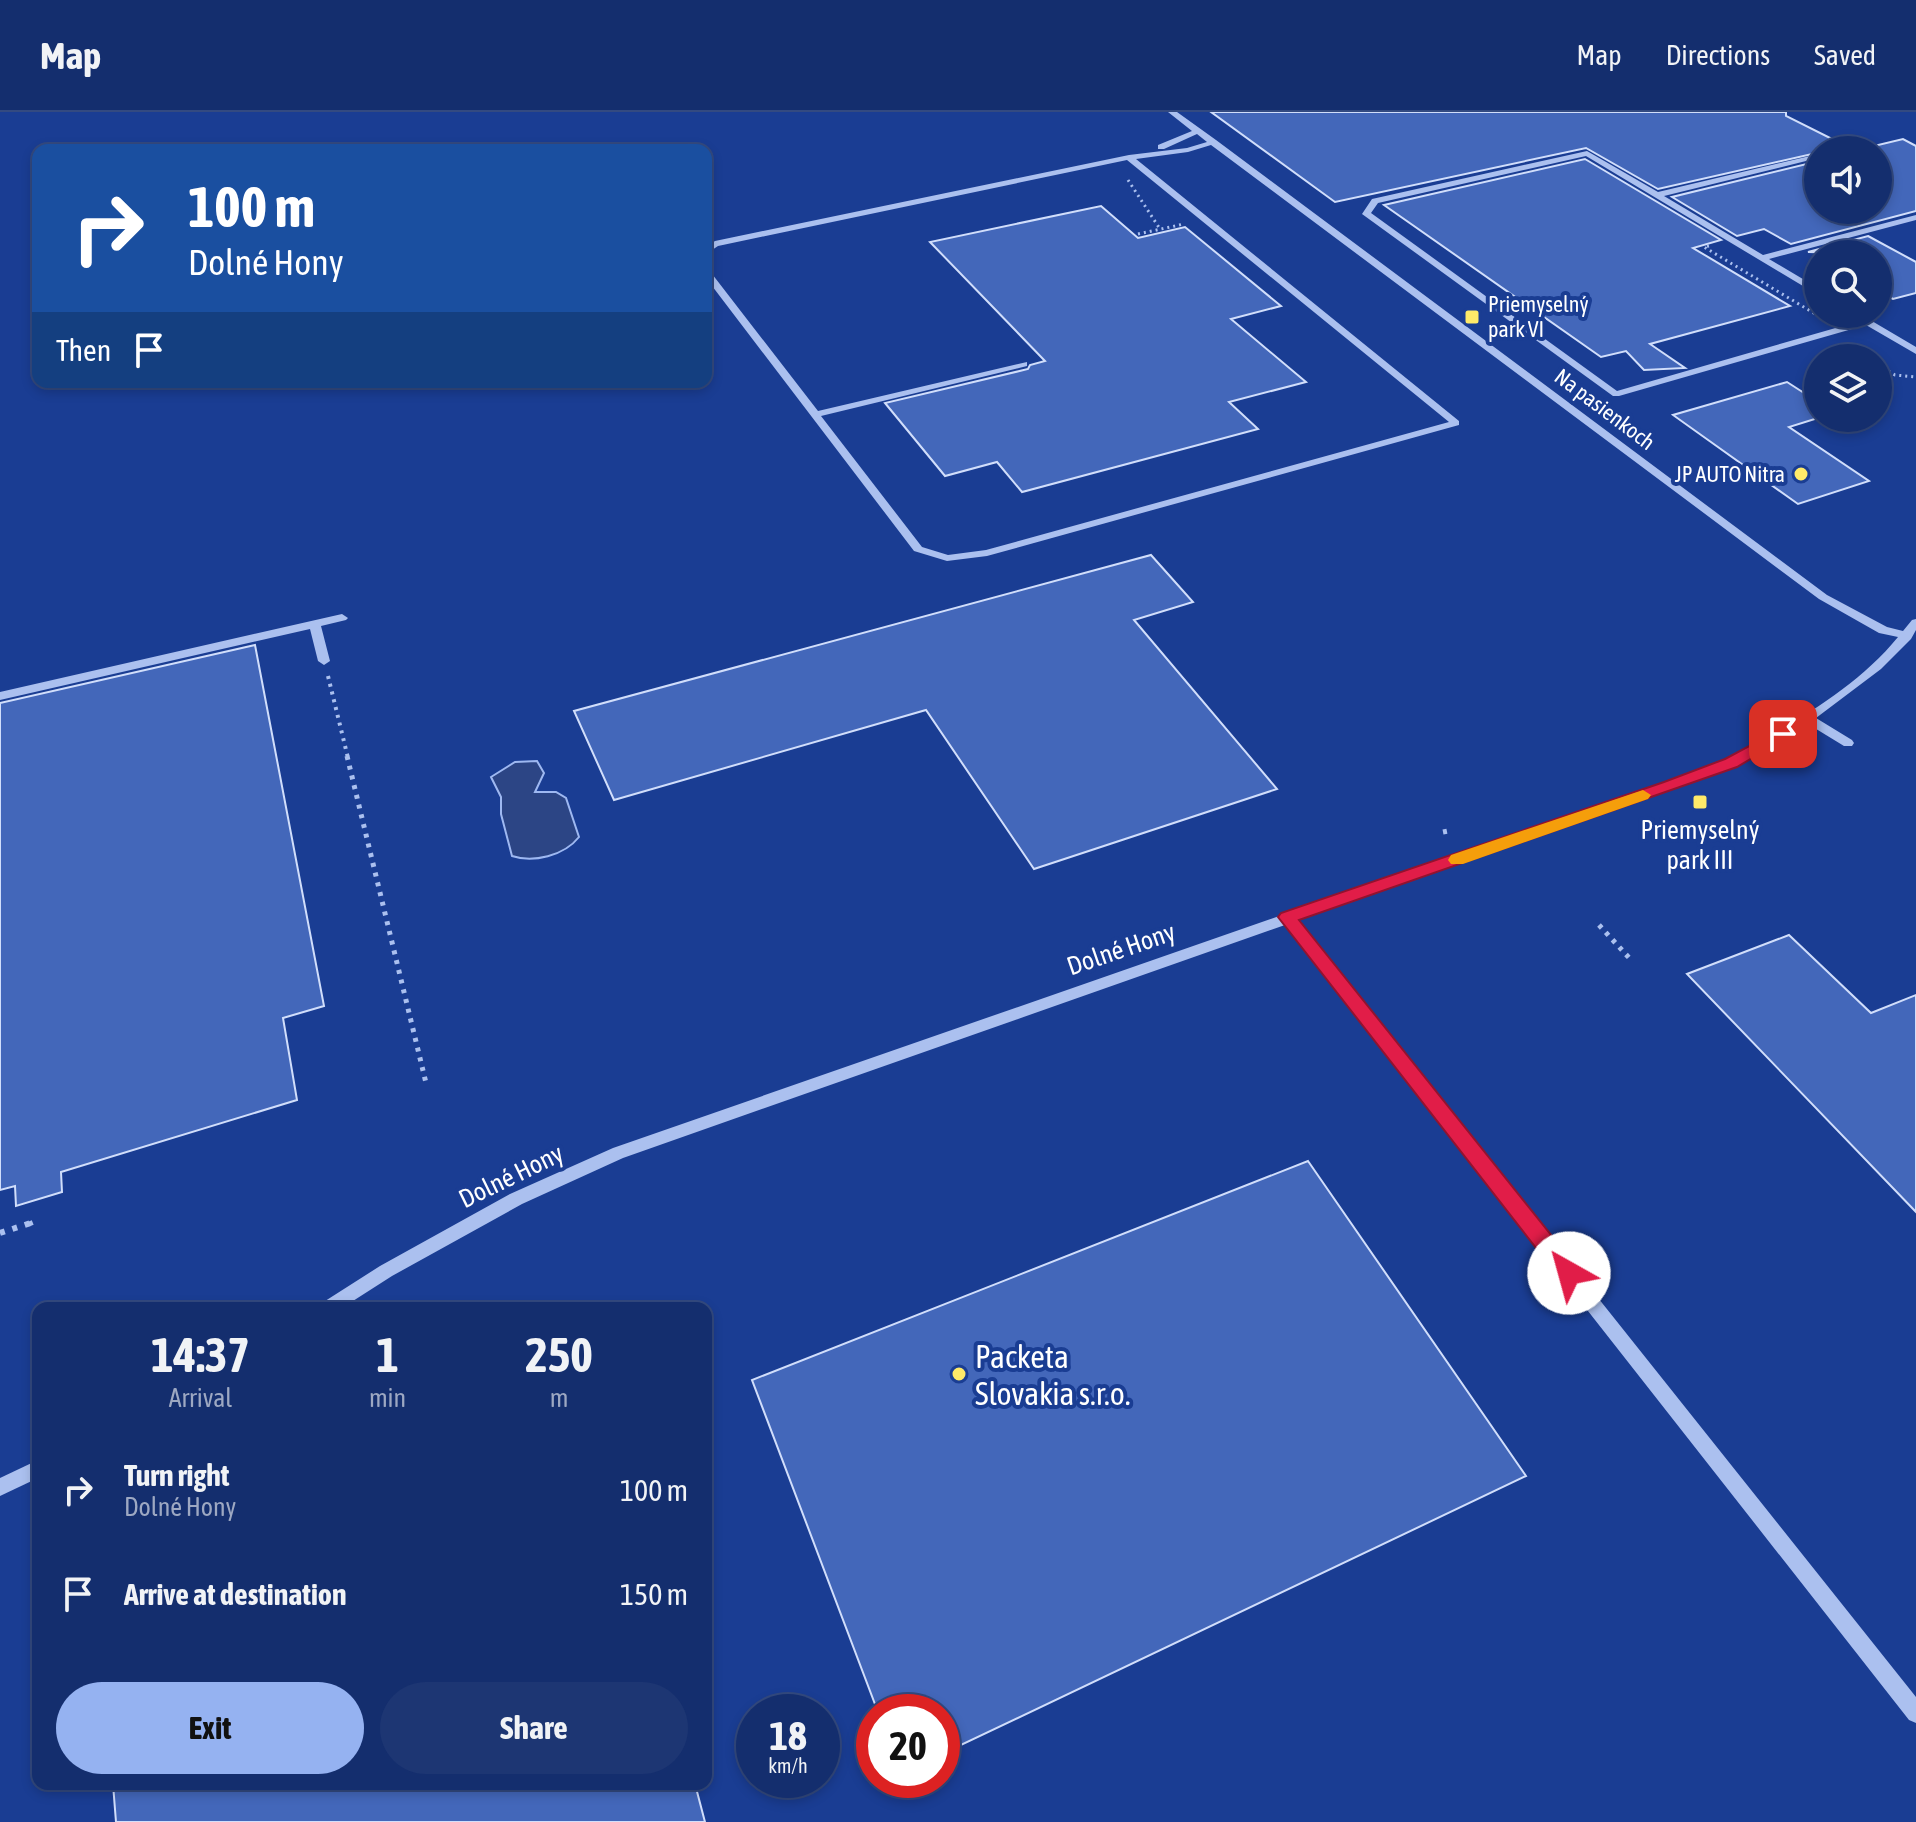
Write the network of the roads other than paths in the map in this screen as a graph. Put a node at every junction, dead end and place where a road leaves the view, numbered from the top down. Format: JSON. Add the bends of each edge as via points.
{"nodes":[{"id":1,"x":1172,"y":112,"type":"edge"},
{"id":2,"x":1198,"y":131,"type":"junction"},
{"id":3,"x":1213,"y":142,"type":"junction"},
{"id":4,"x":1129,"y":157,"type":"junction"},
{"id":5,"x":1804,"y":159,"type":"edge"},
{"id":6,"x":1658,"y":195,"type":"junction"},
{"id":7,"x":1916,"y":217,"type":"edge"},
{"id":8,"x":712,"y":246,"type":"edge"},
{"id":9,"x":1762,"y":258,"type":"junction"},
{"id":10,"x":712,"y":280,"type":"edge"},
{"id":11,"x":1804,"y":284,"type":"edge"},
{"id":12,"x":1846,"y":328,"type":"edge"},
{"id":13,"x":1877,"y":328,"type":"edge"},
{"id":14,"x":1916,"y":351,"type":"edge"},
{"id":15,"x":1024,"y":364,"type":"dead end"},
{"id":16,"x":814,"y":415,"type":"junction"},
{"id":17,"x":342,"y":618,"type":"dead end"},
{"id":18,"x":1916,"y":623,"type":"edge"},
{"id":19,"x":315,"y":625,"type":"junction"},
{"id":20,"x":1907,"y":636,"type":"junction"},
{"id":21,"x":324,"y":661,"type":"road end"},
{"id":22,"x":0,"y":696,"type":"edge"},
{"id":23,"x":1809,"y":719,"type":"junction"},
{"id":24,"x":1848,"y":743,"type":"dead end"},
{"id":25,"x":1287,"y":917,"type":"junction"},
{"id":26,"x":337,"y":1302,"type":"edge"},
{"id":27,"x":32,"y":1472,"type":"edge"},
{"id":28,"x":0,"y":1487,"type":"edge"},
{"id":29,"x":1916,"y":1713,"type":"edge"}],
"edges":[{"from":1,"to":2,"type":"street","name":"Na pasienkoch"},
{"from":2,"to":3,"type":"street","name":"Na pasienkoch"},
{"from":2,"to":4,"type":"street"},
{"from":3,"to":4,"type":"street"},
{"from":3,"to":20,"type":"street","name":"Na pasienkoch","via":[[1823,597],[1883,630]]},
{"from":4,"to":8,"type":"street"},
{"from":4,"to":16,"type":"street","via":[[1456,423],[987,553],[947,558],[918,549]]},
{"from":5,"to":6,"type":"street"},
{"from":6,"to":9,"type":"street"},
{"from":6,"to":12,"type":"street","via":[[1587,153],[1375,201],[1366,214],[1616,394]]},
{"from":7,"to":9,"type":"street"},
{"from":9,"to":11,"type":"street"},
{"from":10,"to":16,"type":"street"},
{"from":13,"to":14,"type":"street"},
{"from":15,"to":16,"type":"street"},
{"from":17,"to":19,"type":"street"},
{"from":18,"to":20,"type":"street","name":"Dolné Hony"},
{"from":19,"to":21,"type":"street"},
{"from":19,"to":22,"type":"street"},
{"from":20,"to":23,"type":"street","name":"Dolné Hony","via":[[1859,683]]},
{"from":23,"to":24,"type":"street"},
{"from":23,"to":25,"type":"street","name":"Dolné Hony","via":[[1731,763]]},
{"from":25,"to":26,"type":"street","name":"Dolné Hony","via":[[618,1153],[516,1199]]},
{"from":25,"to":29,"type":"street"},
{"from":27,"to":28,"type":"street"}]}
